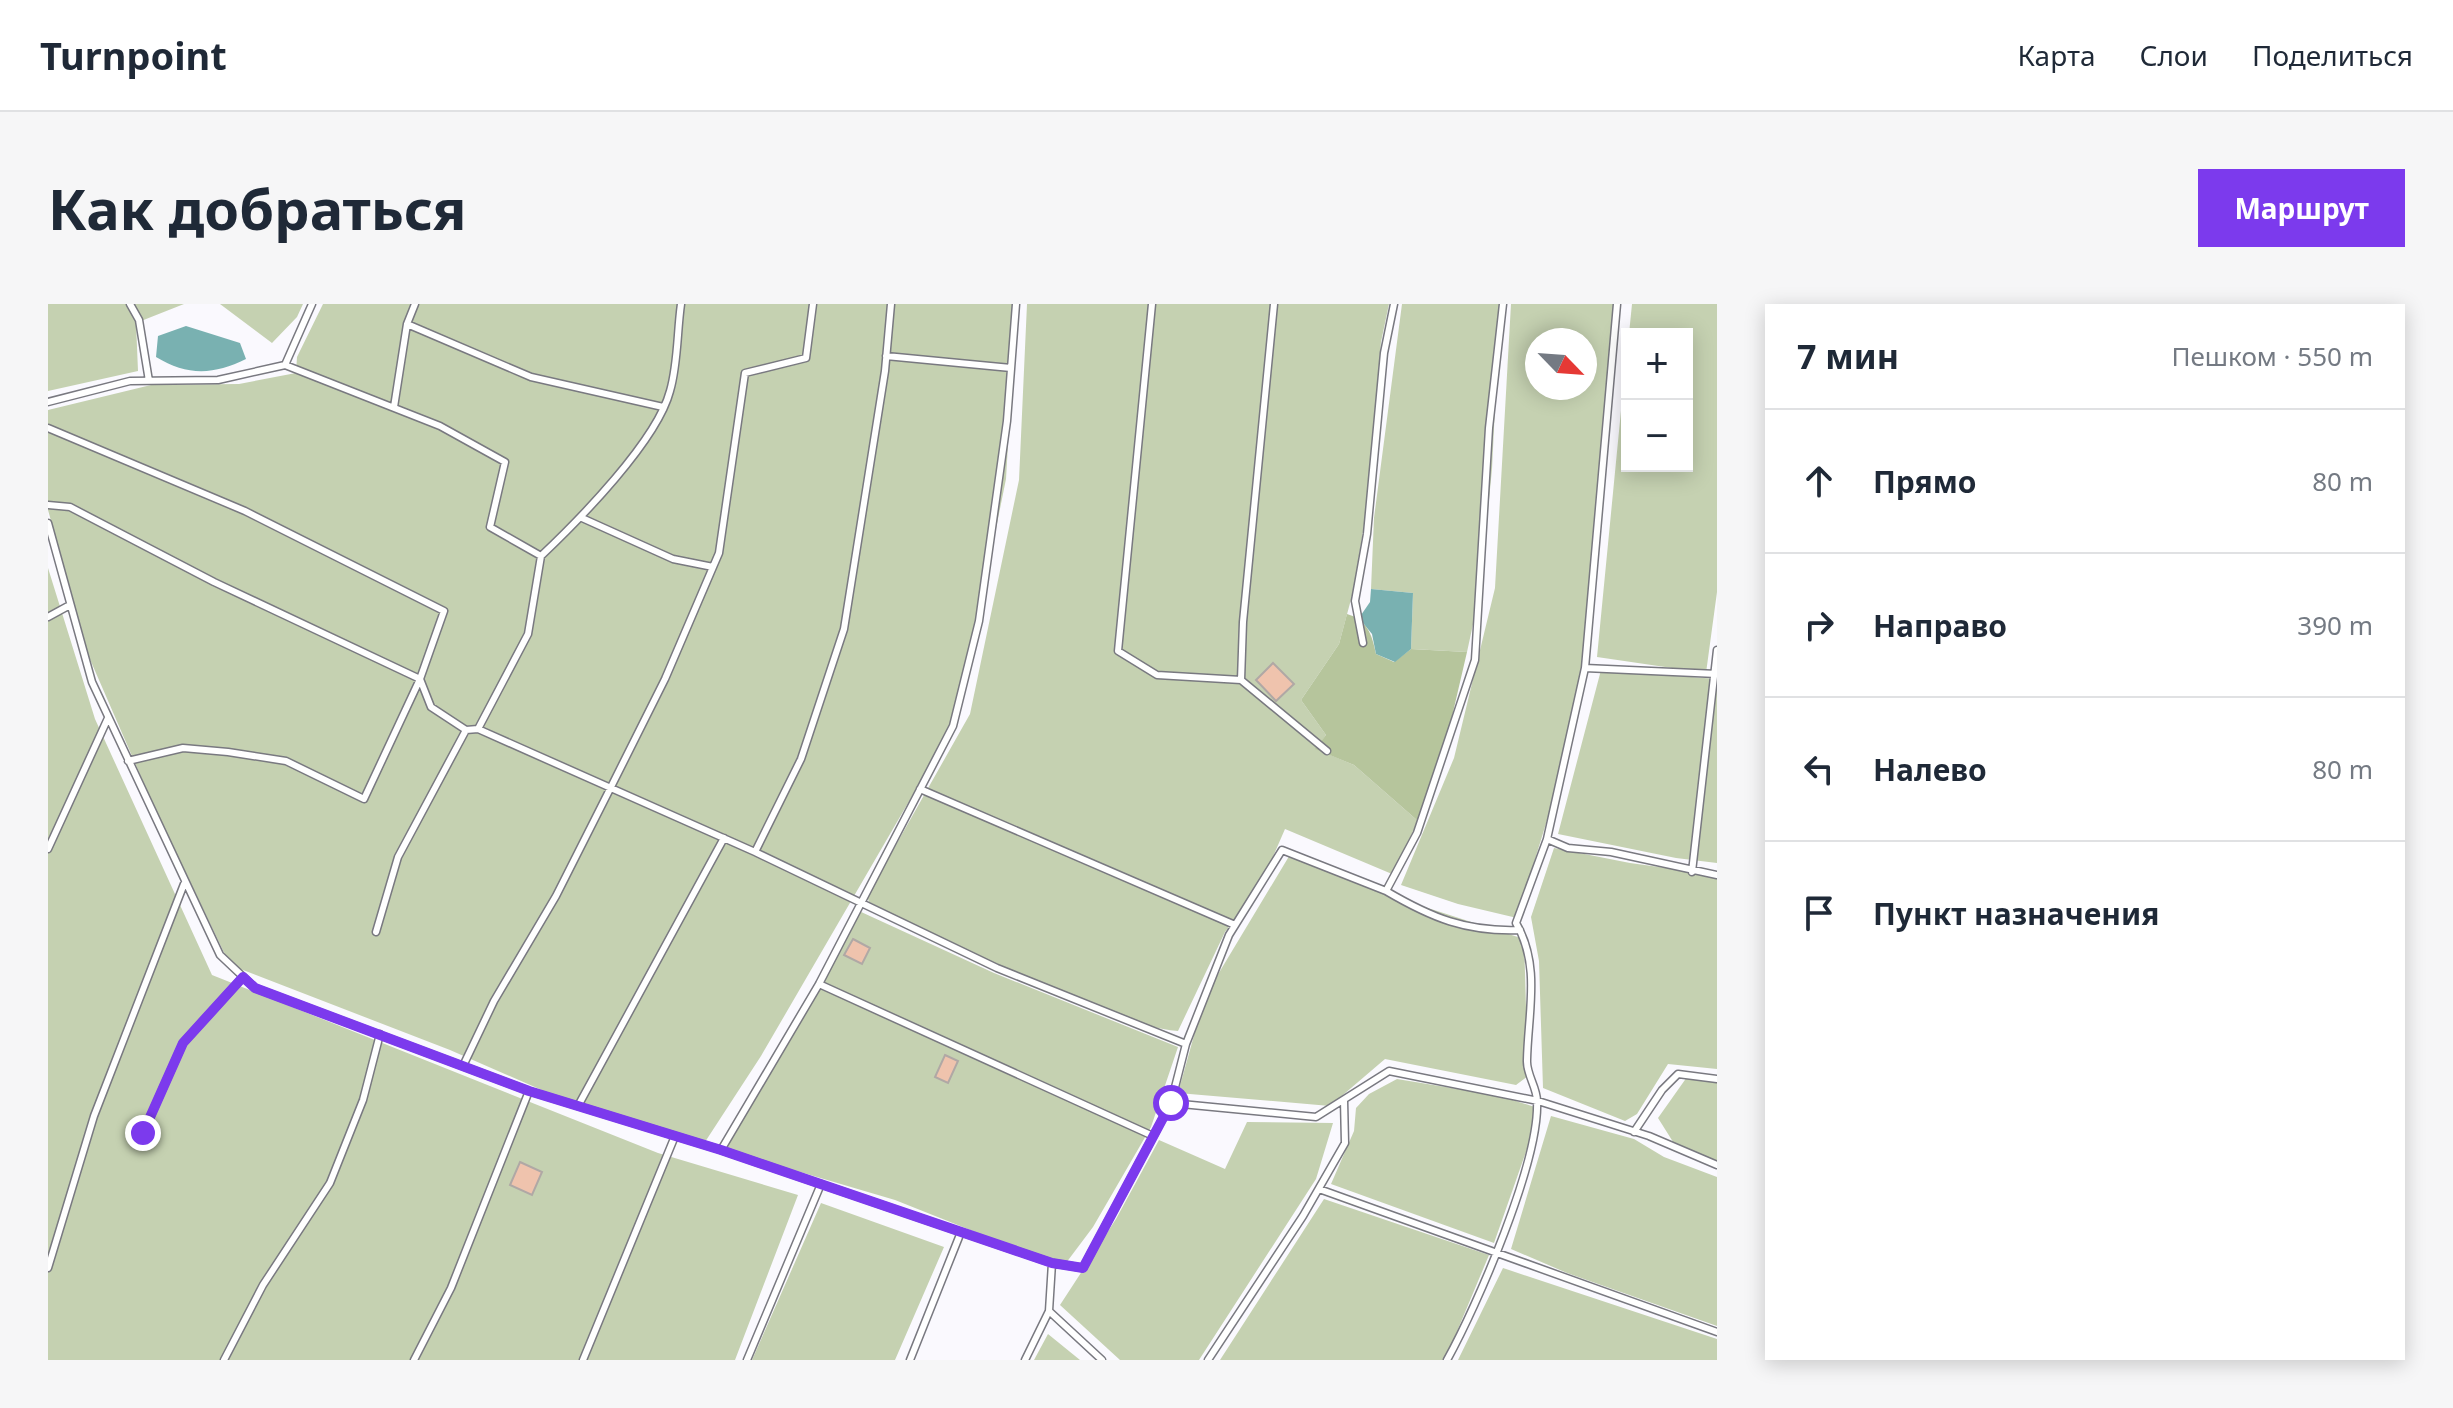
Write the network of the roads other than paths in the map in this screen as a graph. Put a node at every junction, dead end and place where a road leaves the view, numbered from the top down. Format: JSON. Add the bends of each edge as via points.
{"nodes":[{"id":1,"x":130,"y":304,"type":"edge"},
{"id":2,"x":312,"y":304,"type":"edge"},
{"id":3,"x":415,"y":304,"type":"edge"},
{"id":4,"x":681,"y":304,"type":"edge"},
{"id":5,"x":813,"y":304,"type":"edge"},
{"id":6,"x":891,"y":304,"type":"edge"},
{"id":7,"x":1016,"y":304,"type":"edge"},
{"id":8,"x":1152,"y":304,"type":"edge"},
{"id":9,"x":1274,"y":304,"type":"edge"},
{"id":10,"x":1394,"y":304,"type":"edge"},
{"id":11,"x":1503,"y":304,"type":"edge"},
{"id":12,"x":1617,"y":304,"type":"edge"},
{"id":13,"x":407,"y":324,"type":"junction"},
{"id":14,"x":886,"y":356,"type":"junction"},
{"id":15,"x":285,"y":365,"type":"junction"},
{"id":16,"x":1011,"y":368,"type":"junction"},
{"id":17,"x":149,"y":381,"type":"junction"},
{"id":18,"x":48,"y":402,"type":"edge"},
{"id":19,"x":394,"y":407,"type":"junction"},
{"id":20,"x":663,"y":407,"type":"junction"},
{"id":21,"x":48,"y":428,"type":"edge"},
{"id":22,"x":48,"y":505,"type":"edge"},
{"id":23,"x":582,"y":518,"type":"junction"},
{"id":24,"x":48,"y":523,"type":"edge"},
{"id":25,"x":541,"y":556,"type":"junction"},
{"id":26,"x":713,"y":567,"type":"junction"},
{"id":27,"x":70,"y":605,"type":"junction"},
{"id":28,"x":48,"y":617,"type":"edge"},
{"id":29,"x":1363,"y":643,"type":"dead end"},
{"id":30,"x":1717,"y":650,"type":"edge"},
{"id":31,"x":1585,"y":668,"type":"junction"},
{"id":32,"x":1715,"y":674,"type":"edge"},
{"id":33,"x":420,"y":679,"type":"junction"},
{"id":34,"x":1241,"y":680,"type":"junction"},
{"id":35,"x":108,"y":718,"type":"junction"},
{"id":36,"x":478,"y":729,"type":"junction"},
{"id":37,"x":466,"y":730,"type":"junction"},
{"id":38,"x":1327,"y":751,"type":"dead end"},
{"id":39,"x":128,"y":761,"type":"junction"},
{"id":40,"x":611,"y":787,"type":"junction"},
{"id":41,"x":920,"y":789,"type":"junction"},
{"id":42,"x":724,"y":838,"type":"junction"},
{"id":43,"x":1547,"y":839,"type":"junction"},
{"id":44,"x":48,"y":849,"type":"edge"},
{"id":45,"x":755,"y":852,"type":"junction"},
{"id":46,"x":1692,"y":872,"type":"junction"},
{"id":47,"x":1717,"y":875,"type":"edge"},
{"id":48,"x":184,"y":884,"type":"junction"},
{"id":49,"x":1386,"y":891,"type":"junction"},
{"id":50,"x":862,"y":903,"type":"junction"},
{"id":51,"x":1235,"y":925,"type":"junction"},
{"id":52,"x":1520,"y":930,"type":"junction"},
{"id":53,"x":376,"y":932,"type":"dead end"},
{"id":54,"x":243,"y":977,"type":"junction"},
{"id":55,"x":819,"y":984,"type":"junction"},
{"id":56,"x":380,"y":1034,"type":"junction"},
{"id":57,"x":1186,"y":1044,"type":"junction"},
{"id":58,"x":463,"y":1066,"type":"junction"},
{"id":59,"x":1717,"y":1079,"type":"edge"},
{"id":60,"x":529,"y":1091,"type":"junction"},
{"id":61,"x":1344,"y":1100,"type":"junction"},
{"id":62,"x":1538,"y":1101,"type":"junction"},
{"id":63,"x":1171,"y":1103,"type":"junction"},
{"id":64,"x":578,"y":1106,"type":"junction"},
{"id":65,"x":1634,"y":1132,"type":"junction"},
{"id":66,"x":143,"y":1133,"type":"dead end"},
{"id":67,"x":675,"y":1136,"type":"junction"},
{"id":68,"x":1153,"y":1136,"type":"junction"},
{"id":69,"x":721,"y":1150,"type":"junction"},
{"id":70,"x":1717,"y":1165,"type":"edge"},
{"id":71,"x":821,"y":1184,"type":"junction"},
{"id":72,"x":1319,"y":1189,"type":"junction"},
{"id":73,"x":961,"y":1232,"type":"junction"},
{"id":74,"x":1495,"y":1253,"type":"junction"},
{"id":75,"x":1052,"y":1263,"type":"junction"},
{"id":76,"x":48,"y":1268,"type":"edge"},
{"id":77,"x":1049,"y":1311,"type":"junction"},
{"id":78,"x":1717,"y":1332,"type":"edge"},
{"id":79,"x":224,"y":1360,"type":"edge"},
{"id":80,"x":414,"y":1360,"type":"edge"},
{"id":81,"x":583,"y":1360,"type":"edge"},
{"id":82,"x":747,"y":1360,"type":"edge"},
{"id":83,"x":910,"y":1360,"type":"edge"},
{"id":84,"x":1025,"y":1360,"type":"edge"},
{"id":85,"x":1102,"y":1360,"type":"edge"},
{"id":86,"x":1208,"y":1360,"type":"edge"},
{"id":87,"x":1447,"y":1360,"type":"edge"}],
"edges":[{"from":1,"to":17,"type":"lane","via":[[139,320]]},
{"from":2,"to":15,"type":"lane"},
{"from":3,"to":13,"type":"lane"},
{"from":4,"to":20,"type":"lane","via":[[670,391]]},
{"from":5,"to":26,"type":"lane","via":[[806,358],[745,373]]},
{"from":6,"to":14,"type":"lane"},
{"from":7,"to":16,"type":"lane"},
{"from":8,"to":34,"type":"lane","via":[[1118,651],[1157,675]]},
{"from":9,"to":34,"type":"lane"},
{"from":10,"to":29,"type":"lane","via":[[1355,601]]},
{"from":11,"to":49,"type":"lane","via":[[1489,428],[1475,660],[1417,833]]},
{"from":12,"to":31,"type":"lane"},
{"from":13,"to":19,"type":"lane"},
{"from":13,"to":20,"type":"lane","via":[[531,377]]},
{"from":14,"to":16,"type":"lane"},
{"from":14,"to":45,"type":"lane","via":[[844,629],[801,759]]},
{"from":15,"to":17,"type":"lane","via":[[218,380]]},
{"from":15,"to":19,"type":"lane"},
{"from":16,"to":41,"type":"lane","via":[[979,621],[953,726]]},
{"from":17,"to":18,"type":"lane"},
{"from":19,"to":25,"type":"lane","via":[[505,462],[490,527]]},
{"from":20,"to":23,"type":"lane"},
{"from":21,"to":33,"type":"lane","via":[[245,511],[444,611]]},
{"from":22,"to":33,"type":"lane","via":[[70,507]]},
{"from":23,"to":25,"type":"lane"},
{"from":23,"to":26,"type":"lane","via":[[673,559]]},
{"from":24,"to":27,"type":"lane"},
{"from":25,"to":36,"type":"lane","via":[[528,634]]},
{"from":26,"to":40,"type":"lane"},
{"from":27,"to":28,"type":"lane"},
{"from":27,"to":35,"type":"lane"},
{"from":30,"to":32,"type":"lane"},
{"from":31,"to":32,"type":"lane"},
{"from":31,"to":43,"type":"lane"},
{"from":32,"to":46,"type":"lane"},
{"from":33,"to":37,"type":"lane","via":[[431,707]]},
{"from":33,"to":39,"type":"lane","via":[[364,799],[286,761],[183,748]]},
{"from":34,"to":38,"type":"lane"},
{"from":35,"to":39,"type":"lane"},
{"from":35,"to":44,"type":"lane"},
{"from":36,"to":37,"type":"lane"},
{"from":36,"to":40,"type":"lane"},
{"from":37,"to":53,"type":"lane","via":[[398,857]]},
{"from":39,"to":48,"type":"lane"},
{"from":40,"to":42,"type":"lane"},
{"from":40,"to":58,"type":"lane"},
{"from":41,"to":50,"type":"lane"},
{"from":41,"to":51,"type":"lane"},
{"from":42,"to":45,"type":"lane"},
{"from":42,"to":64,"type":"lane"},
{"from":43,"to":46,"type":"lane","via":[[1568,848],[1611,852]]},
{"from":43,"to":52,"type":"lane","via":[[1516,923]]},
{"from":45,"to":50,"type":"lane"},
{"from":46,"to":47,"type":"lane"},
{"from":48,"to":54,"type":"lane","via":[[220,955]]},
{"from":48,"to":76,"type":"lane","via":[[94,1116]]},
{"from":49,"to":51,"type":"lane","via":[[1282,850]]},
{"from":49,"to":52,"type":"lane","via":[[1425,915],[1483,931]]},
{"from":50,"to":55,"type":"lane"},
{"from":50,"to":57,"type":"lane","via":[[997,968]]},
{"from":51,"to":57,"type":"lane"},
{"from":52,"to":62,"type":"lane","via":[[1529,947],[1532,1015],[1526,1063]]},
{"from":54,"to":56,"type":"lane","via":[[255,988]]},
{"from":54,"to":66,"type":"lane","via":[[183,1043]]},
{"from":55,"to":68,"type":"lane"},
{"from":55,"to":69,"type":"lane"},
{"from":56,"to":58,"type":"lane"},
{"from":56,"to":79,"type":"lane","via":[[363,1100],[330,1183],[263,1285]]},
{"from":57,"to":63,"type":"lane"},
{"from":58,"to":60,"type":"lane"},
{"from":59,"to":65,"type":"lane","via":[[1678,1074]]},
{"from":60,"to":64,"type":"lane"},
{"from":60,"to":80,"type":"lane","via":[[451,1288]]},
{"from":61,"to":62,"type":"lane","via":[[1389,1071]]},
{"from":61,"to":63,"type":"lane","via":[[1316,1117]]},
{"from":61,"to":72,"type":"lane","via":[[1345,1143]]},
{"from":62,"to":65,"type":"lane"},
{"from":62,"to":74,"type":"lane","via":[[1526,1169]]},
{"from":63,"to":68,"type":"lane"},
{"from":64,"to":67,"type":"lane"},
{"from":65,"to":70,"type":"lane"},
{"from":67,"to":69,"type":"lane"},
{"from":67,"to":81,"type":"lane"},
{"from":68,"to":75,"type":"lane","via":[[1083,1268]]},
{"from":69,"to":71,"type":"lane"},
{"from":71,"to":73,"type":"lane"},
{"from":71,"to":82,"type":"lane"},
{"from":72,"to":74,"type":"lane"},
{"from":72,"to":86,"type":"lane"},
{"from":73,"to":75,"type":"lane"},
{"from":73,"to":83,"type":"lane"},
{"from":74,"to":78,"type":"lane"},
{"from":74,"to":87,"type":"lane"},
{"from":75,"to":77,"type":"lane"},
{"from":77,"to":84,"type":"lane"},
{"from":77,"to":85,"type":"lane"}]}
